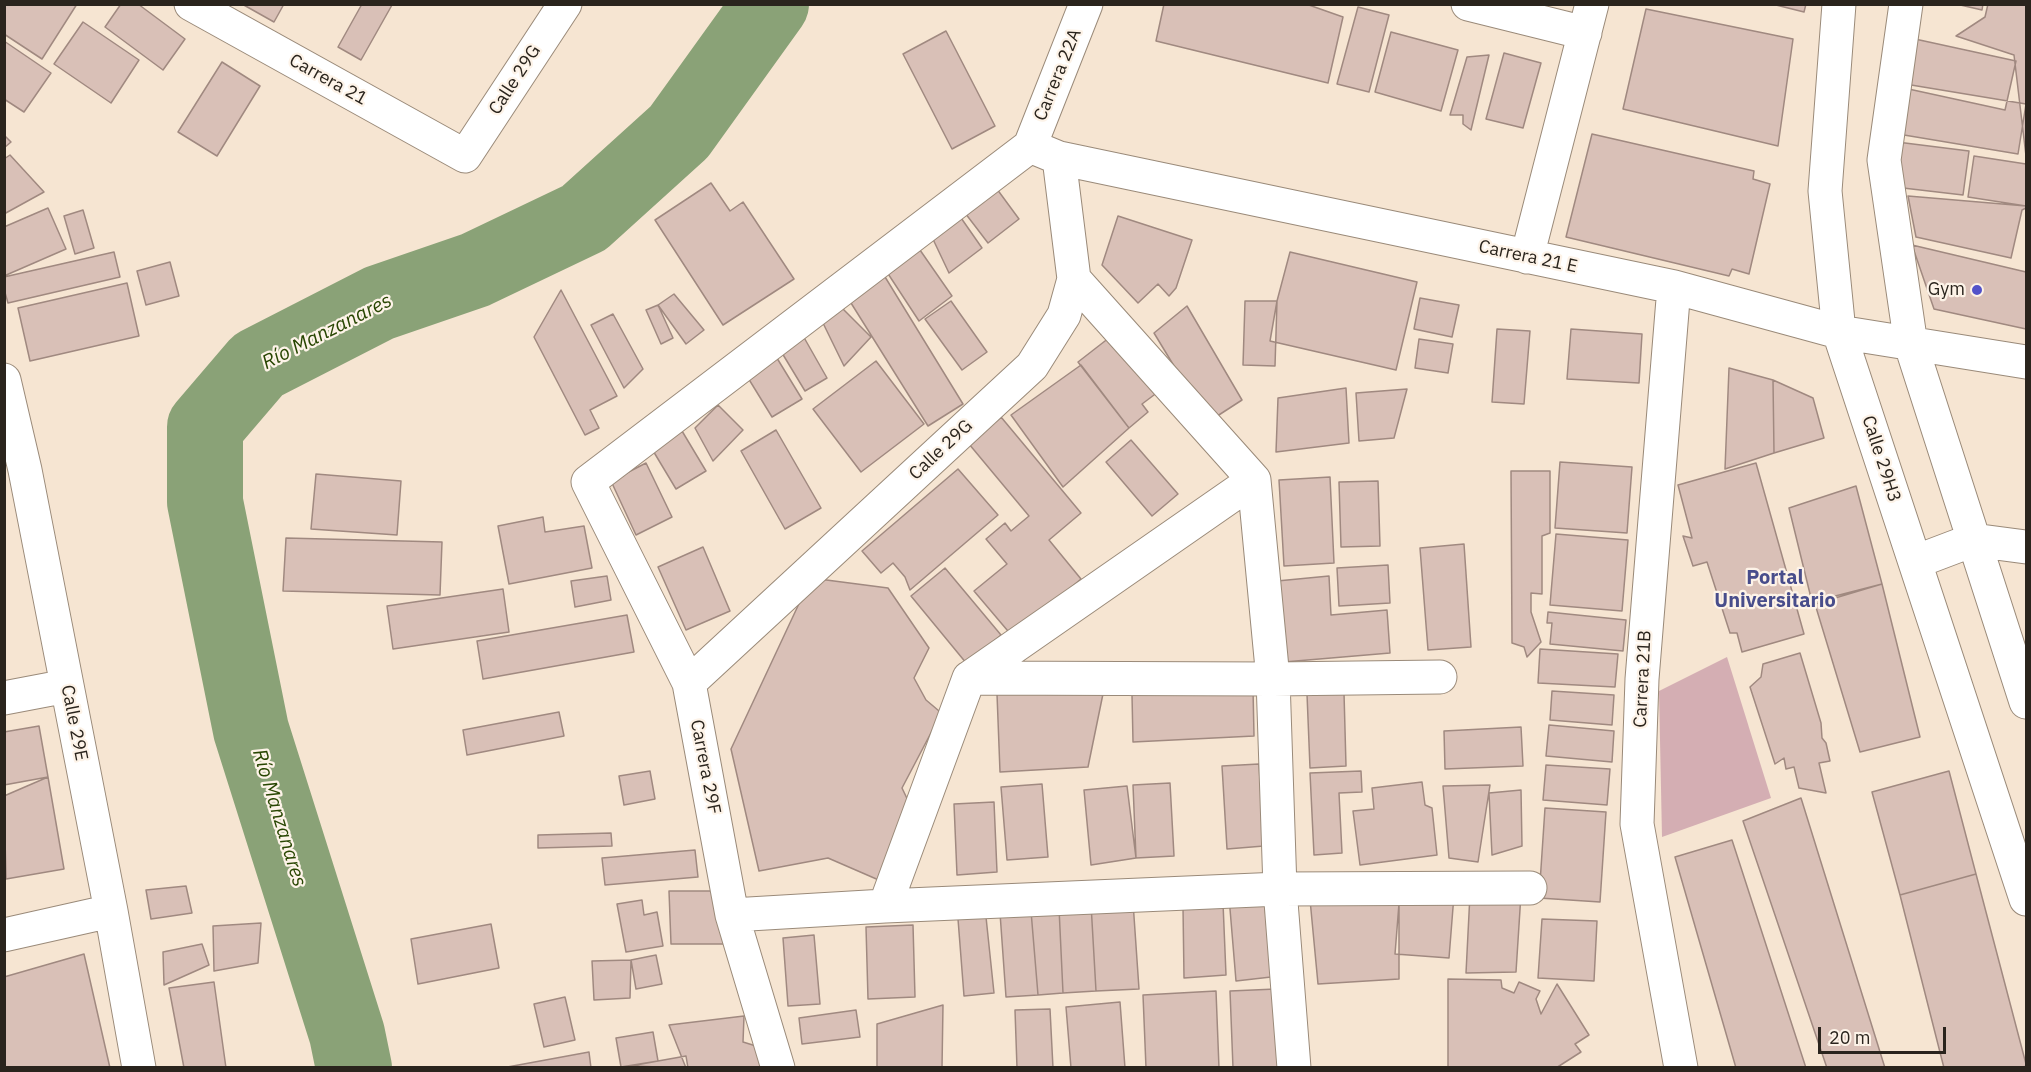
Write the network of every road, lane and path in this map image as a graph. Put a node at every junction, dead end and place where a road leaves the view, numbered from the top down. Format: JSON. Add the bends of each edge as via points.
{"nodes":[{"id":1,"x":191,"y":4,"type":"edge"},
{"id":2,"x":565,"y":4,"type":"edge"},
{"id":3,"x":1086,"y":4,"type":"edge"},
{"id":4,"x":1467,"y":4,"type":"edge"},
{"id":5,"x":1839,"y":4,"type":"edge"},
{"id":6,"x":1906,"y":4,"type":"edge"},
{"id":7,"x":1588,"y":19,"type":"edge"},
{"id":8,"x":1044,"y":152,"type":"junction"},
{"id":9,"x":465,"y":156,"type":"joint"},
{"id":10,"x":1527,"y":256,"type":"junction"},
{"id":11,"x":1074,"y":279,"type":"junction"},
{"id":12,"x":1674,"y":287,"type":"junction"},
{"id":13,"x":1839,"y":332,"type":"junction"},
{"id":14,"x":1911,"y":345,"type":"junction"},
{"id":15,"x":2026,"y":362,"type":"edge"},
{"id":16,"x":4,"y":380,"type":"edge"},
{"id":17,"x":15,"y":473,"type":"edge"},
{"id":18,"x":1254,"y":480,"type":"junction"},
{"id":19,"x":1973,"y":540,"type":"junction"},
{"id":20,"x":2026,"y":547,"type":"edge"},
{"id":21,"x":1915,"y":562,"type":"junction"},
{"id":22,"x":1440,"y":677,"type":"dead end"},
{"id":23,"x":969,"y":678,"type":"junction"},
{"id":24,"x":1273,"y":679,"type":"junction"},
{"id":25,"x":689,"y":682,"type":"junction"},
{"id":26,"x":67,"y":686,"type":"junction"},
{"id":27,"x":4,"y":698,"type":"edge"},
{"id":28,"x":2026,"y":702,"type":"edge"},
{"id":29,"x":1530,"y":888,"type":"dead end"},
{"id":30,"x":1280,"y":889,"type":"junction"},
{"id":31,"x":2026,"y":898,"type":"edge"},
{"id":32,"x":885,"y":906,"type":"junction"},
{"id":33,"x":111,"y":911,"type":"junction"},
{"id":34,"x":732,"y":915,"type":"junction"},
{"id":35,"x":4,"y":935,"type":"edge"},
{"id":36,"x":139,"y":1068,"type":"edge"},
{"id":37,"x":778,"y":1068,"type":"edge"},
{"id":38,"x":1294,"y":1068,"type":"edge"},
{"id":39,"x":1681,"y":1068,"type":"edge"}],
"edges":[{"from":1,"to":9,"type":"street","name":"Carrera 21"},
{"from":2,"to":9,"type":"street","name":"Calle 29G"},
{"from":3,"to":8,"type":"street","name":"Carrera 22A"},
{"from":4,"to":7,"type":"street"},
{"from":5,"to":13,"type":"street","name":"Calle 29H3","via":[[1825,191]]},
{"from":6,"to":14,"type":"street","via":[[1884,160]]},
{"from":7,"to":10,"type":"street"},
{"from":8,"to":10,"type":"street","name":"Carrera 21 E"},
{"from":8,"to":11,"type":"street","name":"Calle 29G"},
{"from":8,"to":25,"type":"street","name":"Carrera 29F","via":[[588,482]]},
{"from":10,"to":12,"type":"street","name":"Carrera 21 E"},
{"from":11,"to":18,"type":"street"},
{"from":11,"to":25,"type":"street","name":"Calle 29G","via":[[1064,315],[1032,366]]},
{"from":12,"to":13,"type":"street","name":"Carrera 21 E"},
{"from":12,"to":39,"type":"street","name":"Carrera 21B","via":[[1642,679],[1637,824]]},
{"from":13,"to":14,"type":"street","name":"Carrera 21 E"},
{"from":13,"to":21,"type":"street","name":"Calle 29H3"},
{"from":14,"to":15,"type":"street","name":"Carrera 21 E"},
{"from":14,"to":19,"type":"street"},
{"from":16,"to":17,"type":"street","name":"Calle 29E"},
{"from":17,"to":26,"type":"street","name":"Calle 29E"},
{"from":18,"to":23,"type":"street"},
{"from":18,"to":24,"type":"street"},
{"from":19,"to":20,"type":"street"},
{"from":19,"to":21,"type":"street"},
{"from":19,"to":28,"type":"street"},
{"from":21,"to":31,"type":"street","name":"Calle 29H3"},
{"from":22,"to":24,"type":"street"},
{"from":23,"to":24,"type":"street"},
{"from":23,"to":32,"type":"street"},
{"from":24,"to":30,"type":"street"},
{"from":25,"to":34,"type":"street","name":"Carrera 29F"},
{"from":26,"to":27,"type":"street"},
{"from":26,"to":33,"type":"street","name":"Calle 29E"},
{"from":29,"to":30,"type":"street"},
{"from":30,"to":32,"type":"street"},
{"from":30,"to":38,"type":"street"},
{"from":32,"to":34,"type":"street"},
{"from":33,"to":35,"type":"street"},
{"from":33,"to":36,"type":"street","name":"Calle 29E"},
{"from":34,"to":37,"type":"street","name":"Carrera 29F"}]}
